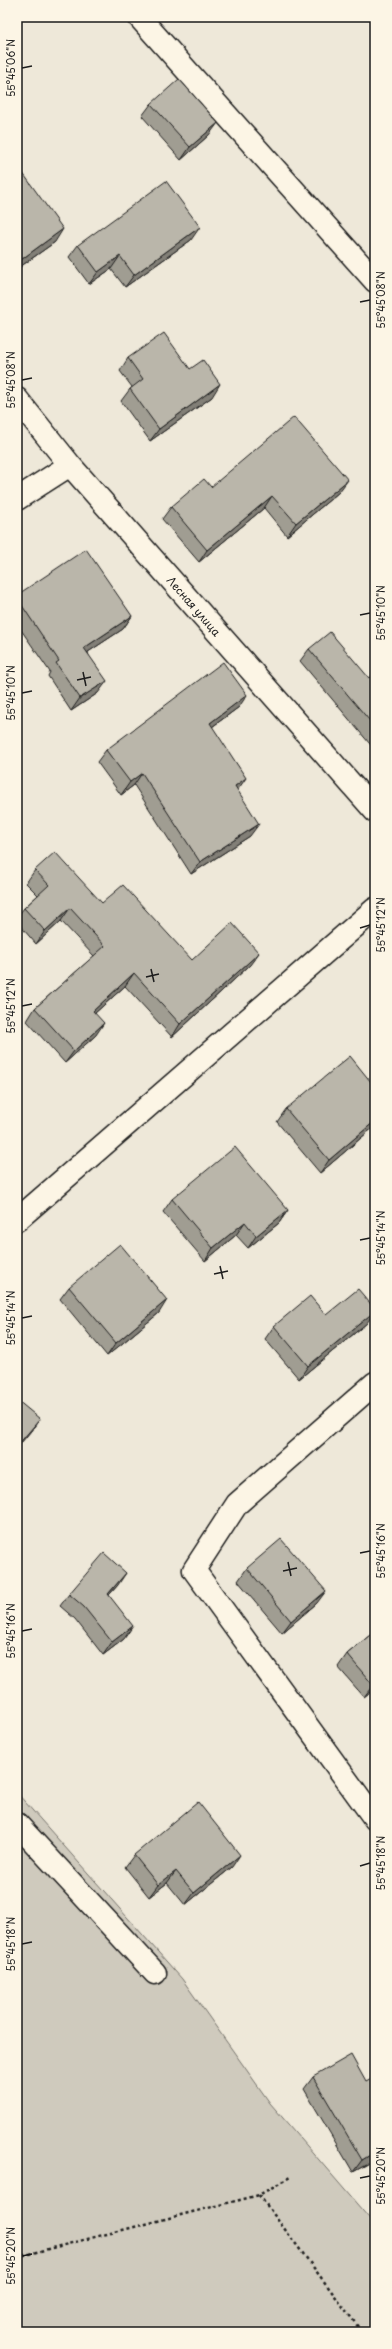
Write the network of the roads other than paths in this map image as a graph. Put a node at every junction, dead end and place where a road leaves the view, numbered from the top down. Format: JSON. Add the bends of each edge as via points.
{"nodes":[{"id":1,"x":139,"y":17,"type":"edge"},
{"id":2,"x":375,"y":281,"type":"edge"},
{"id":3,"x":17,"y":399,"type":"edge"},
{"id":4,"x":70,"y":466,"type":"junction"},
{"id":5,"x":17,"y":499,"type":"edge"},
{"id":6,"x":375,"y":811,"type":"edge"},
{"id":7,"x":375,"y":909,"type":"edge"},
{"id":8,"x":17,"y":1220,"type":"edge"},
{"id":9,"x":375,"y":1383,"type":"edge"},
{"id":10,"x":375,"y":1819,"type":"edge"},
{"id":11,"x":17,"y":1824,"type":"edge"},
{"id":12,"x":155,"y":1973,"type":"dead end"}],
"edges":[{"from":1,"to":2,"type":"street"},
{"from":3,"to":4,"type":"street","name":"Лесная улица"},
{"from":4,"to":5,"type":"street"},
{"from":4,"to":6,"type":"street","name":"Лесная улица"},
{"from":7,"to":8,"type":"street"},
{"from":9,"to":10,"type":"street","via":[[237,1504],[194,1570]]},
{"from":11,"to":12,"type":"street"}]}
